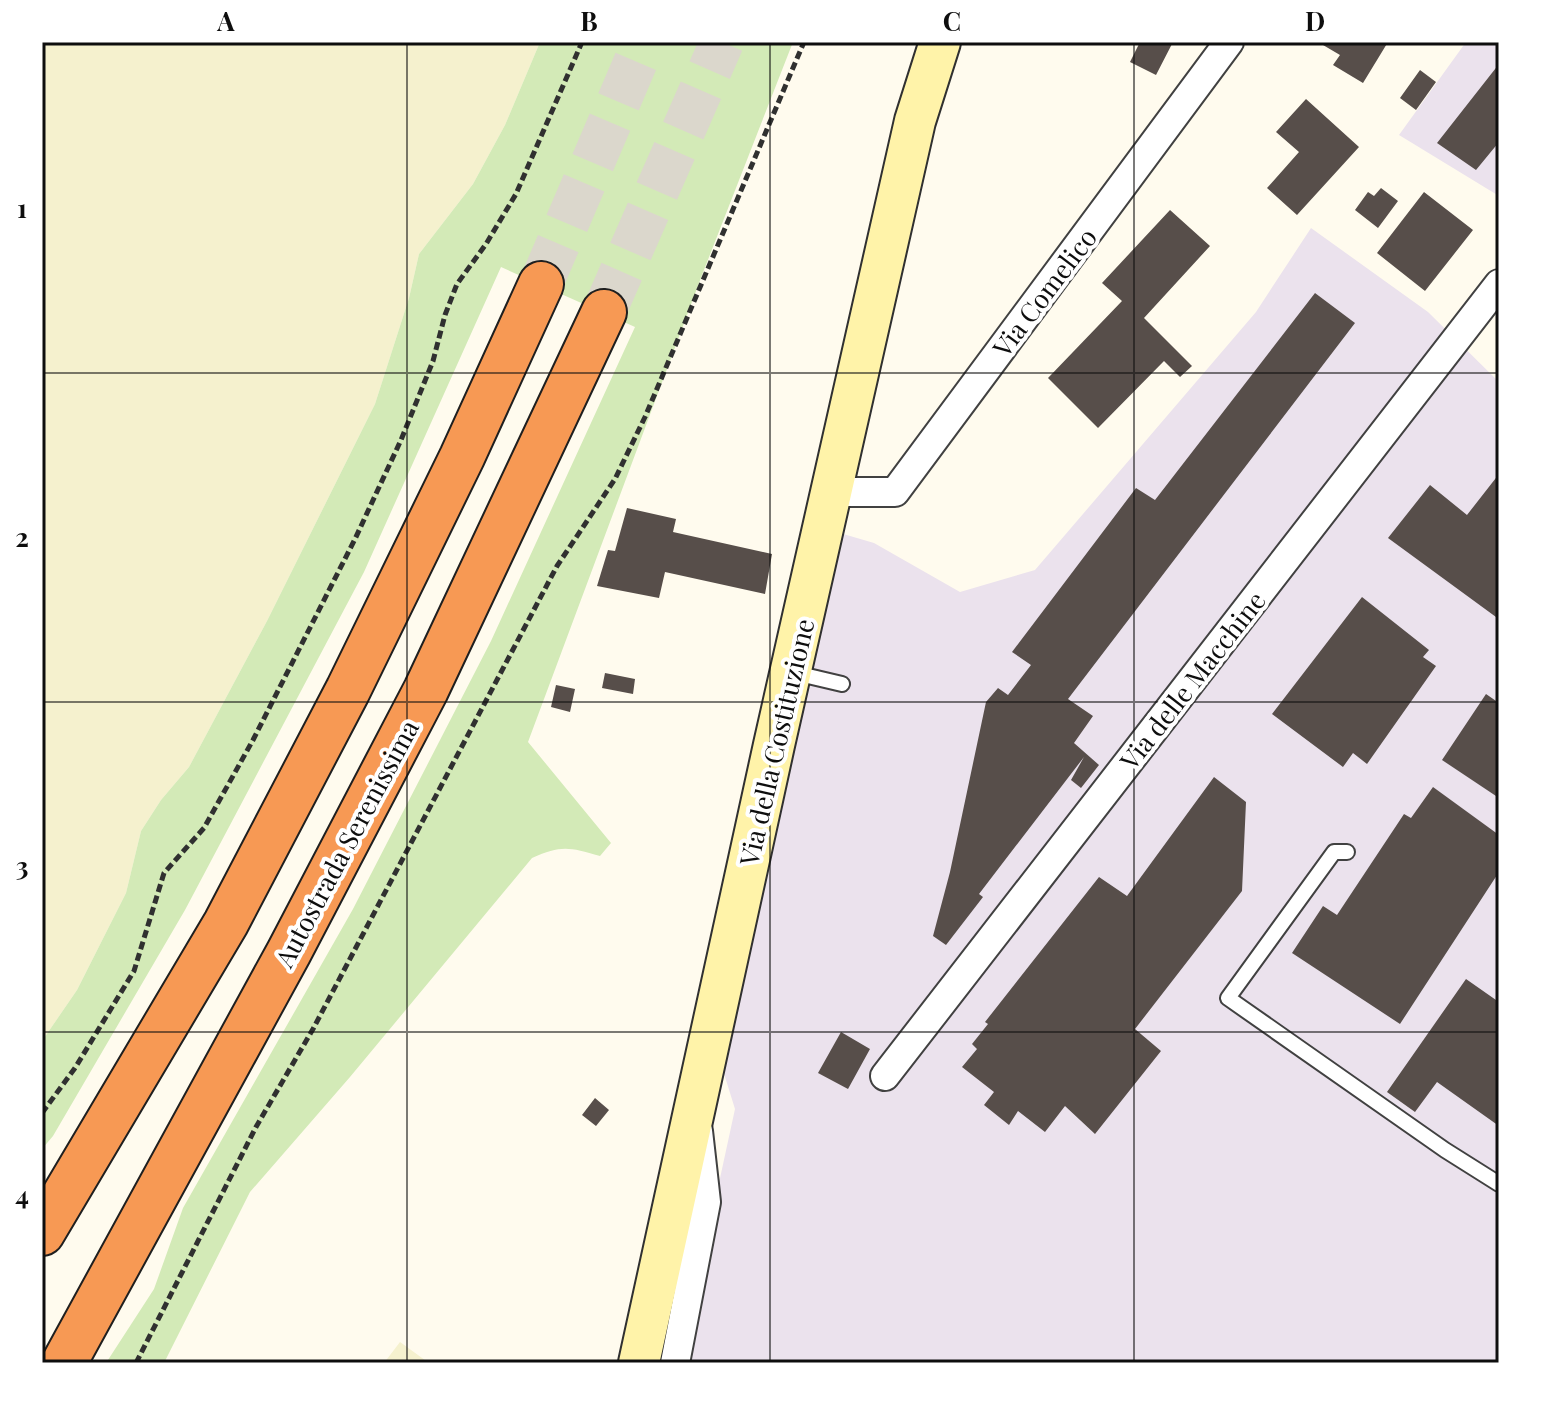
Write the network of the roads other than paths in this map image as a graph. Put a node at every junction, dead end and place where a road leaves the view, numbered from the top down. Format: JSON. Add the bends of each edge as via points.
{"nodes":[{"id":1,"x":924,"y":42,"type":"edge"},
{"id":2,"x":940,"y":42,"type":"edge"},
{"id":3,"x":1229,"y":42,"type":"edge"},
{"id":4,"x":915,"y":121,"type":"junction"},
{"id":5,"x":541,"y":284,"type":"tunnel mouth"},
{"id":6,"x":1499,"y":284,"type":"edge"},
{"id":7,"x":604,"y":312,"type":"tunnel mouth"},
{"id":8,"x":833,"y":492,"type":"junction"},
{"id":9,"x":791,"y":672,"type":"junction"},
{"id":10,"x":842,"y":684,"type":"dead end"},
{"id":11,"x":1347,"y":852,"type":"dead end"},
{"id":12,"x":885,"y":1076,"type":"dead end"},
{"id":13,"x":696,"y":1109,"type":"junction"},
{"id":14,"x":1499,"y":1184,"type":"edge"},
{"id":15,"x":42,"y":1233,"type":"edge"},
{"id":16,"x":64,"y":1363,"type":"edge"},
{"id":17,"x":639,"y":1363,"type":"edge"},
{"id":18,"x":675,"y":1363,"type":"edge"}],
"edges":[{"from":1,"to":4,"type":"main road"},
{"from":2,"to":4,"type":"main road"},
{"from":3,"to":8,"type":"street","name":"Via Comelico","via":[[895,492]]},
{"from":4,"to":8,"type":"main road","name":"Via della Costituzione"},
{"from":5,"to":15,"type":"highway","via":[[355,677],[226,923]]},
{"from":6,"to":12,"type":"street","name":"Via delle Macchine"},
{"from":7,"to":16,"type":"highway","name":"Autostrada Serenissima","via":[[426,690]]},
{"from":8,"to":9,"type":"main road","name":"Via della Costituzione"},
{"from":9,"to":10,"type":"lane"},
{"from":9,"to":13,"type":"main road","name":"Via della Costituzione"},
{"from":11,"to":14,"type":"lane","via":[[1334,852],[1228,998]]},
{"from":13,"to":17,"type":"main road","name":"Via della Costituzione"},
{"from":13,"to":18,"type":"street","via":[[706,1202]]}]}
